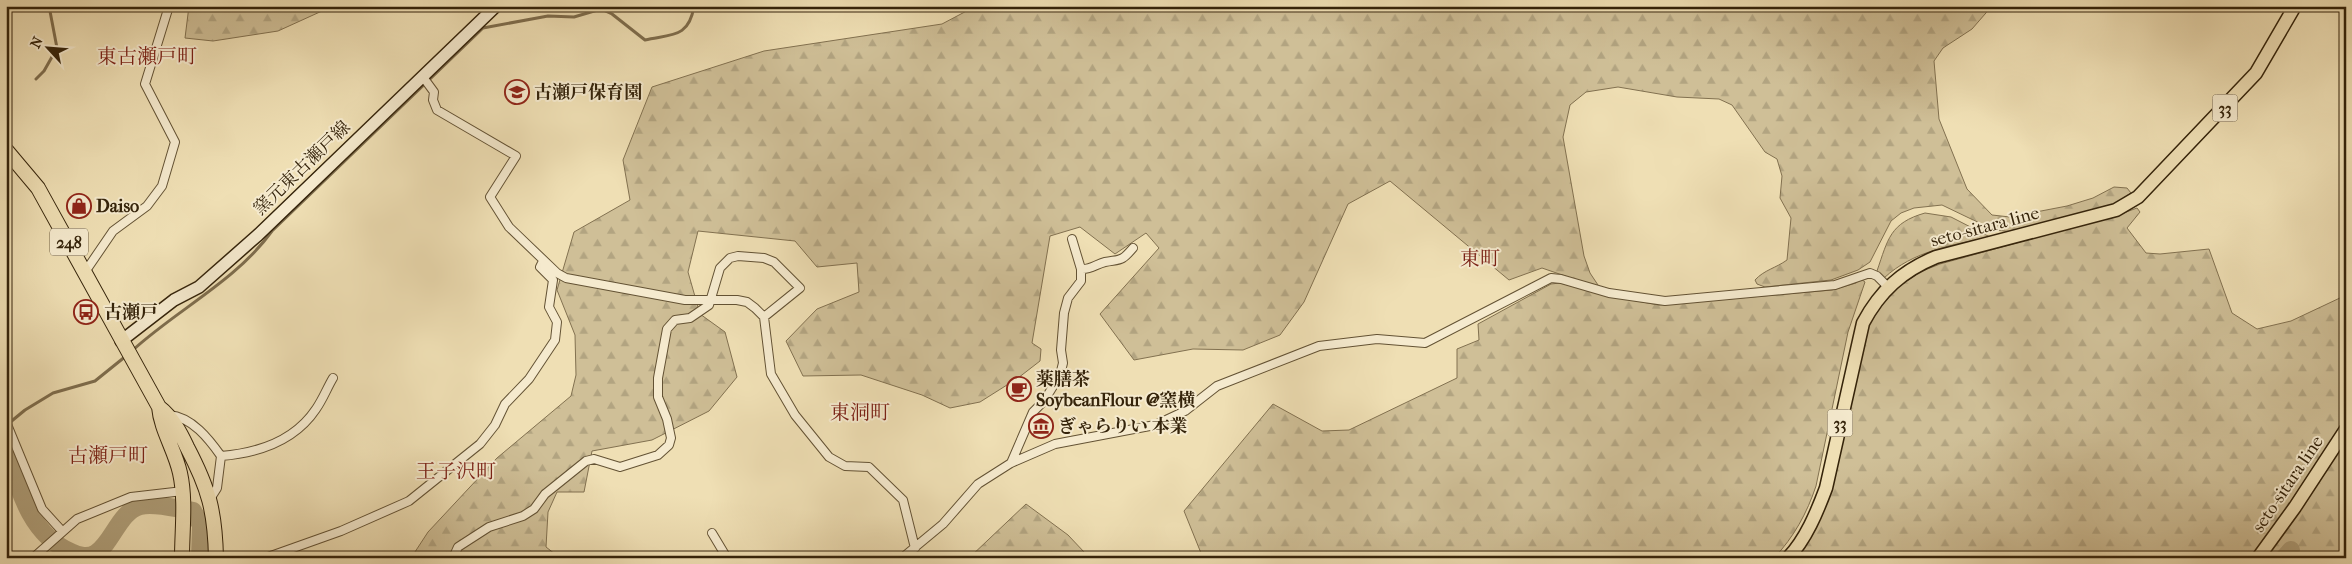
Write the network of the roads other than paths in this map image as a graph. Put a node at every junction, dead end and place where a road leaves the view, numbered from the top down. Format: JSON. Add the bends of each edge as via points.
{"nodes":[{"id":1,"x":170,"y":6,"type":"edge"},
{"id":2,"x":496,"y":6,"type":"edge"},
{"id":3,"x":2295,"y":6,"type":"edge"},
{"id":4,"x":423,"y":77,"type":"junction"},
{"id":5,"x":6,"y":150,"type":"edge"},
{"id":6,"x":1072,"y":239,"type":"dead end"},
{"id":7,"x":1133,"y":248,"type":"dead end"},
{"id":8,"x":543,"y":261,"type":"junction"},
{"id":9,"x":1081,"y":269,"type":"junction"},
{"id":10,"x":85,"y":272,"type":"junction"},
{"id":11,"x":1887,"y":286,"type":"junction"},
{"id":12,"x":712,"y":298,"type":"junction"},
{"id":13,"x":764,"y":317,"type":"junction"},
{"id":14,"x":126,"y":350,"type":"junction"},
{"id":15,"x":333,"y":378,"type":"dead end"},
{"id":16,"x":164,"y":411,"type":"junction"},
{"id":17,"x":6,"y":422,"type":"edge"},
{"id":18,"x":2346,"y":429,"type":"edge"},
{"id":19,"x":221,"y":456,"type":"junction"},
{"id":20,"x":1011,"y":463,"type":"junction"},
{"id":21,"x":183,"y":495,"type":"junction"},
{"id":22,"x":210,"y":499,"type":"junction"},
{"id":23,"x":60,"y":532,"type":"junction"},
{"id":24,"x":712,"y":533,"type":"dead end"},
{"id":25,"x":915,"y":548,"type":"junction"},
{"id":26,"x":33,"y":558,"type":"edge"},
{"id":27,"x":182,"y":558,"type":"edge"},
{"id":28,"x":216,"y":558,"type":"edge"},
{"id":29,"x":265,"y":558,"type":"edge"},
{"id":30,"x":453,"y":558,"type":"edge"},
{"id":31,"x":727,"y":558,"type":"edge"},
{"id":32,"x":902,"y":558,"type":"edge"},
{"id":33,"x":1788,"y":558,"type":"edge"},
{"id":34,"x":2258,"y":558,"type":"edge"}],
"edges":[{"from":1,"to":10,"type":"street","via":[[145,84],[176,142],[162,186],[147,206],[113,231]]},
{"from":2,"to":4,"type":"main road","name":"窯元東古瀬戸線"},
{"from":3,"to":11,"type":"main road","name":"seto-sitara line","number":"33","via":[[2256,73],[2138,197],[2116,210],[1936,257],[1919,264]]},
{"from":4,"to":8,"type":"street","via":[[434,92],[437,110],[516,156],[490,197],[508,227]]},
{"from":4,"to":14,"type":"main road","name":"窯元東古瀬戸線","via":[[250,242],[199,287],[174,300]]},
{"from":5,"to":10,"type":"highway","number":"248","via":[[38,188]]},
{"from":6,"to":9,"type":"street"},
{"from":7,"to":9,"type":"street","via":[[1118,262],[1103,262],[1088,270]]},
{"from":8,"to":12,"type":"street","via":[[566,278],[685,300]]},
{"from":8,"to":29,"type":"street","via":[[540,267],[553,280],[549,307],[557,322],[555,340],[529,379],[505,404],[495,425],[480,444],[409,501],[341,531]]},
{"from":9,"to":20,"type":"street","via":[[1081,281],[1068,298],[1064,313],[1060,375],[1033,412]]},
{"from":10,"to":14,"type":"highway","number":"248"},
{"from":11,"to":20,"type":"street","via":[[1870,273],[1834,284],[1665,301],[1609,293],[1552,278],[1425,343],[1377,339],[1319,346],[1217,386],[1185,411],[1155,425],[1055,444]]},
{"from":11,"to":33,"type":"main road","name":"seto-sitara line","number":"33","via":[[1863,323],[1826,488],[1806,531]]},
{"from":12,"to":13,"type":"street","via":[[746,302]]},
{"from":12,"to":13,"type":"street","via":[[720,268],[730,258],[764,258],[774,262],[800,288]]},
{"from":12,"to":30,"type":"street","via":[[690,318],[675,320],[667,329],[658,397],[667,419],[671,438],[669,445],[658,455],[620,467],[594,459],[586,461],[545,494],[534,509],[489,527],[458,547]]},
{"from":13,"to":25,"type":"street","via":[[771,374],[795,415],[829,457],[846,466],[869,467],[903,500]]},
{"from":14,"to":16,"type":"highway","number":"248"},
{"from":15,"to":19,"type":"street","via":[[315,410],[299,428],[265,449]]},
{"from":16,"to":19,"type":"street","via":[[201,431]]},
{"from":16,"to":21,"type":"highway","number":"248","via":[[160,420],[174,451]]},
{"from":16,"to":22,"type":"highway","number":"248","via":[[204,479]]},
{"from":17,"to":23,"type":"street","via":[[42,509]]},
{"from":18,"to":34,"type":"main road","name":"seto-sitara line"},
{"from":19,"to":22,"type":"street","via":[[217,488]]},
{"from":20,"to":25,"type":"street","via":[[978,484],[943,524]]},
{"from":21,"to":23,"type":"street","via":[[131,497],[77,519]]},
{"from":21,"to":27,"type":"highway","number":"248"},
{"from":22,"to":28,"type":"highway","number":"248","via":[[216,524]]},
{"from":23,"to":26,"type":"street"},
{"from":24,"to":31,"type":"street"},
{"from":25,"to":32,"type":"street"}]}
